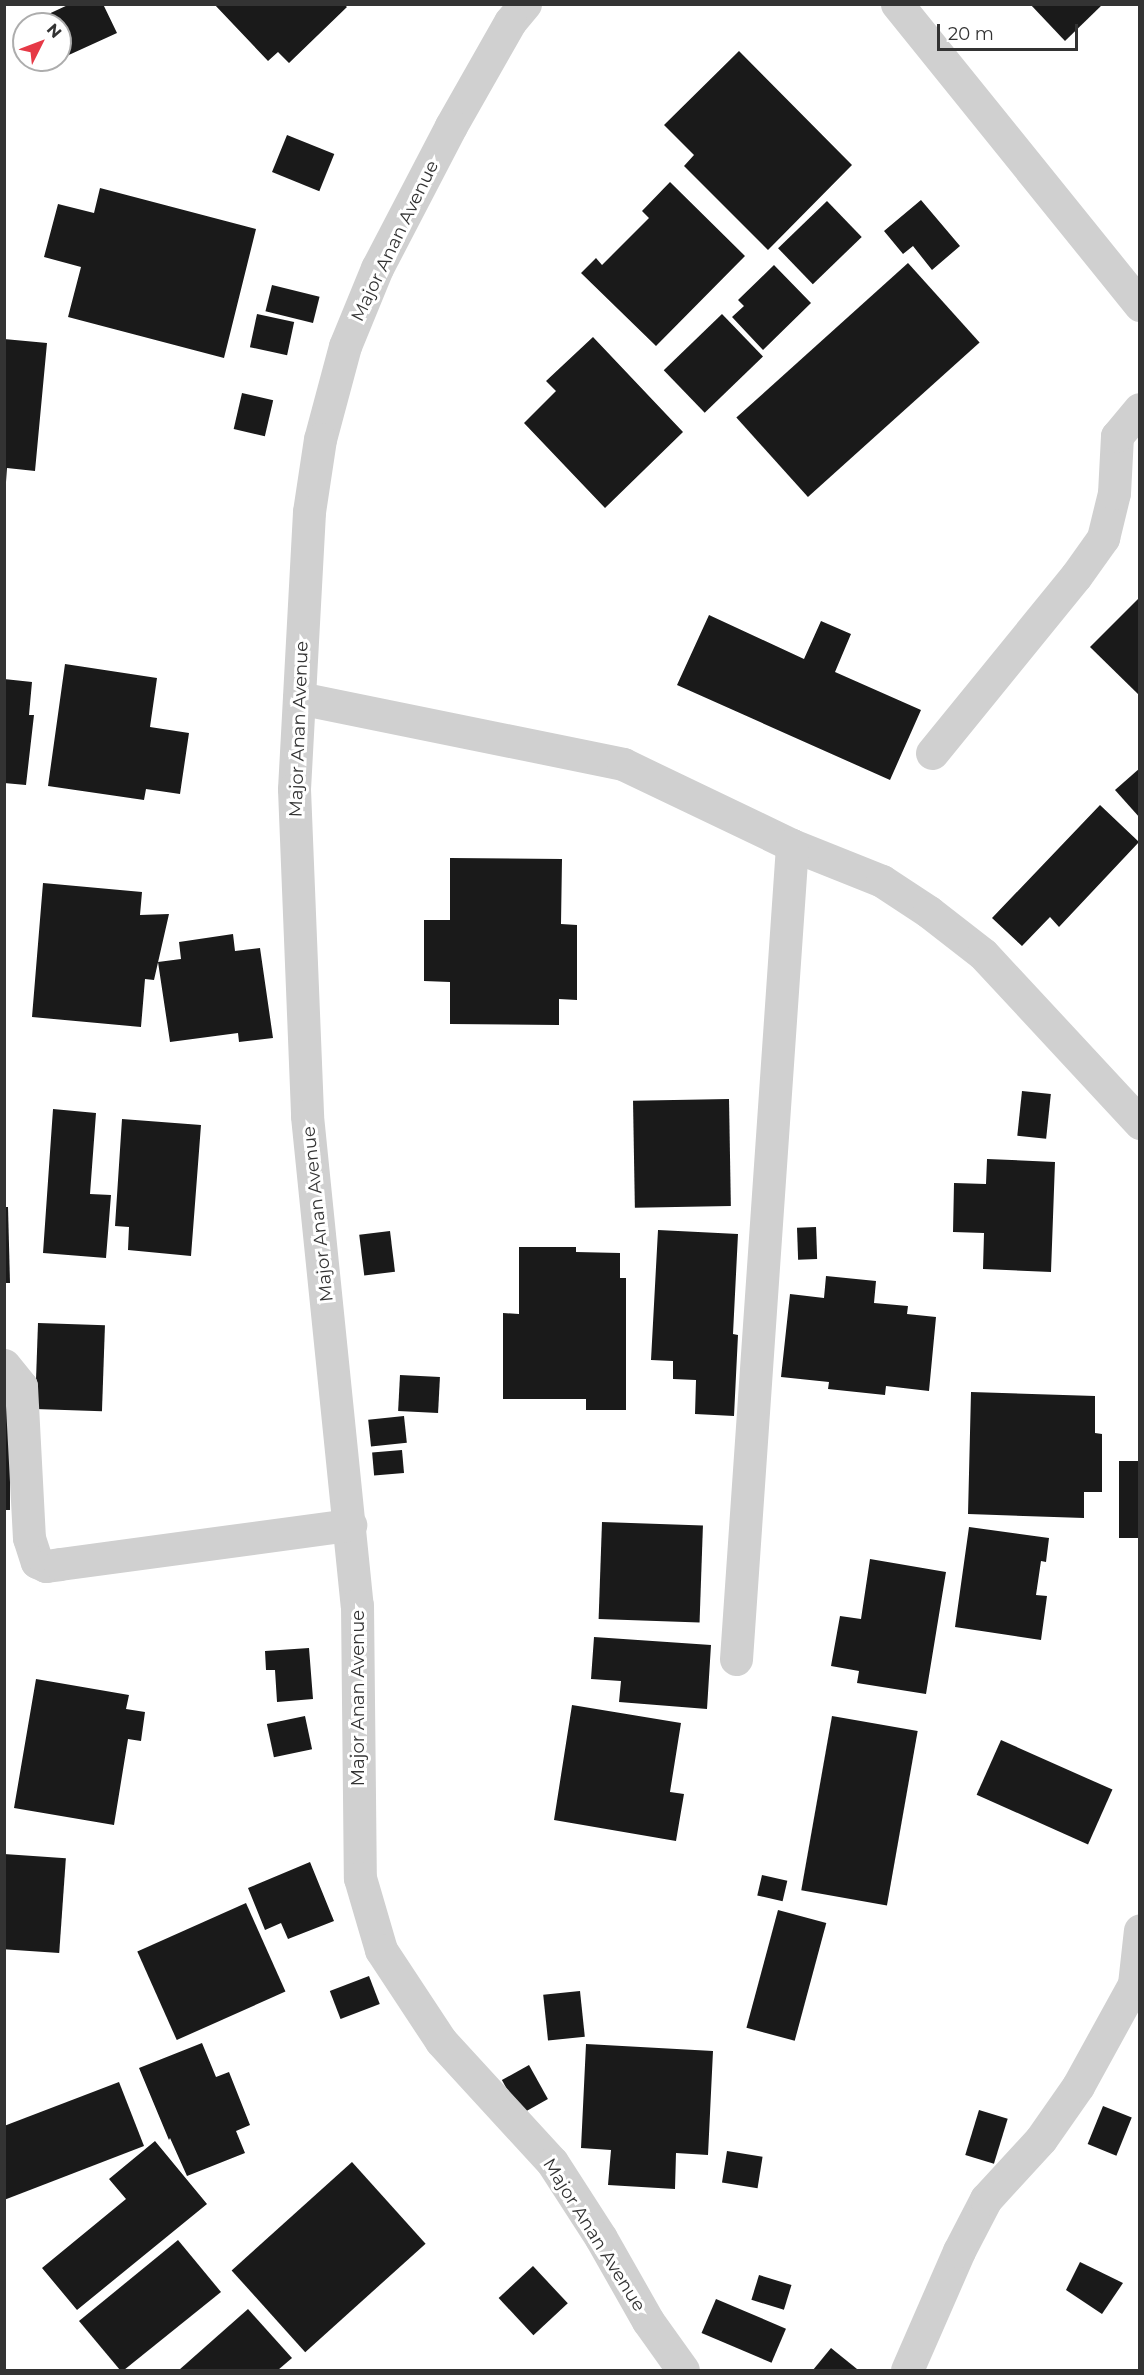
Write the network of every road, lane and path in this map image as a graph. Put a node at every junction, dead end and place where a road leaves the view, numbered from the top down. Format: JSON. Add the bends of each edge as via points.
{"nodes":[{"id":1,"x":525,"y":4,"type":"edge"},
{"id":2,"x":897,"y":4,"type":"edge"},
{"id":3,"x":1140,"y":305,"type":"edge"},
{"id":4,"x":1140,"y":409,"type":"edge"},
{"id":5,"x":299,"y":698,"type":"junction"},
{"id":6,"x":932,"y":753,"type":"dead end"},
{"id":7,"x":792,"y":845,"type":"junction"},
{"id":8,"x":1140,"y":1123,"type":"edge"},
{"id":9,"x":4,"y":1365,"type":"edge"},
{"id":10,"x":350,"y":1525,"type":"junction"},
{"id":11,"x":736,"y":1659,"type":"dead end"},
{"id":12,"x":1140,"y":1930,"type":"edge"},
{"id":13,"x":683,"y":2370,"type":"edge"},
{"id":14,"x":907,"y":2370,"type":"edge"}],
"edges":[{"from":1,"to":5,"type":"street","name":"Major Anan Avenue","via":[[510,22],[451,126],[377,268],[345,346],[320,439],[309,512]]},
{"from":2,"to":3,"type":"street"},
{"from":4,"to":6,"type":"street","via":[[1117,435],[1114,493],[1103,538]]},
{"from":5,"to":7,"type":"street","via":[[623,764]]},
{"from":5,"to":10,"type":"street","name":"Major Anan Avenue","via":[[294,789],[307,1116]]},
{"from":7,"to":8,"type":"street","via":[[882,881],[983,954]]},
{"from":7,"to":11,"type":"street"},
{"from":9,"to":10,"type":"street","via":[[21,1386],[29,1538],[37,1562],[46,1566]]},
{"from":10,"to":13,"type":"street","name":"Major Anan Avenue","via":[[357,1605],[360,1878],[381,1950],[441,2041],[552,2162],[648,2321]]},
{"from":12,"to":14,"type":"street","via":[[1134,1984],[1078,2086],[1041,2139],[986,2199]]}]}
